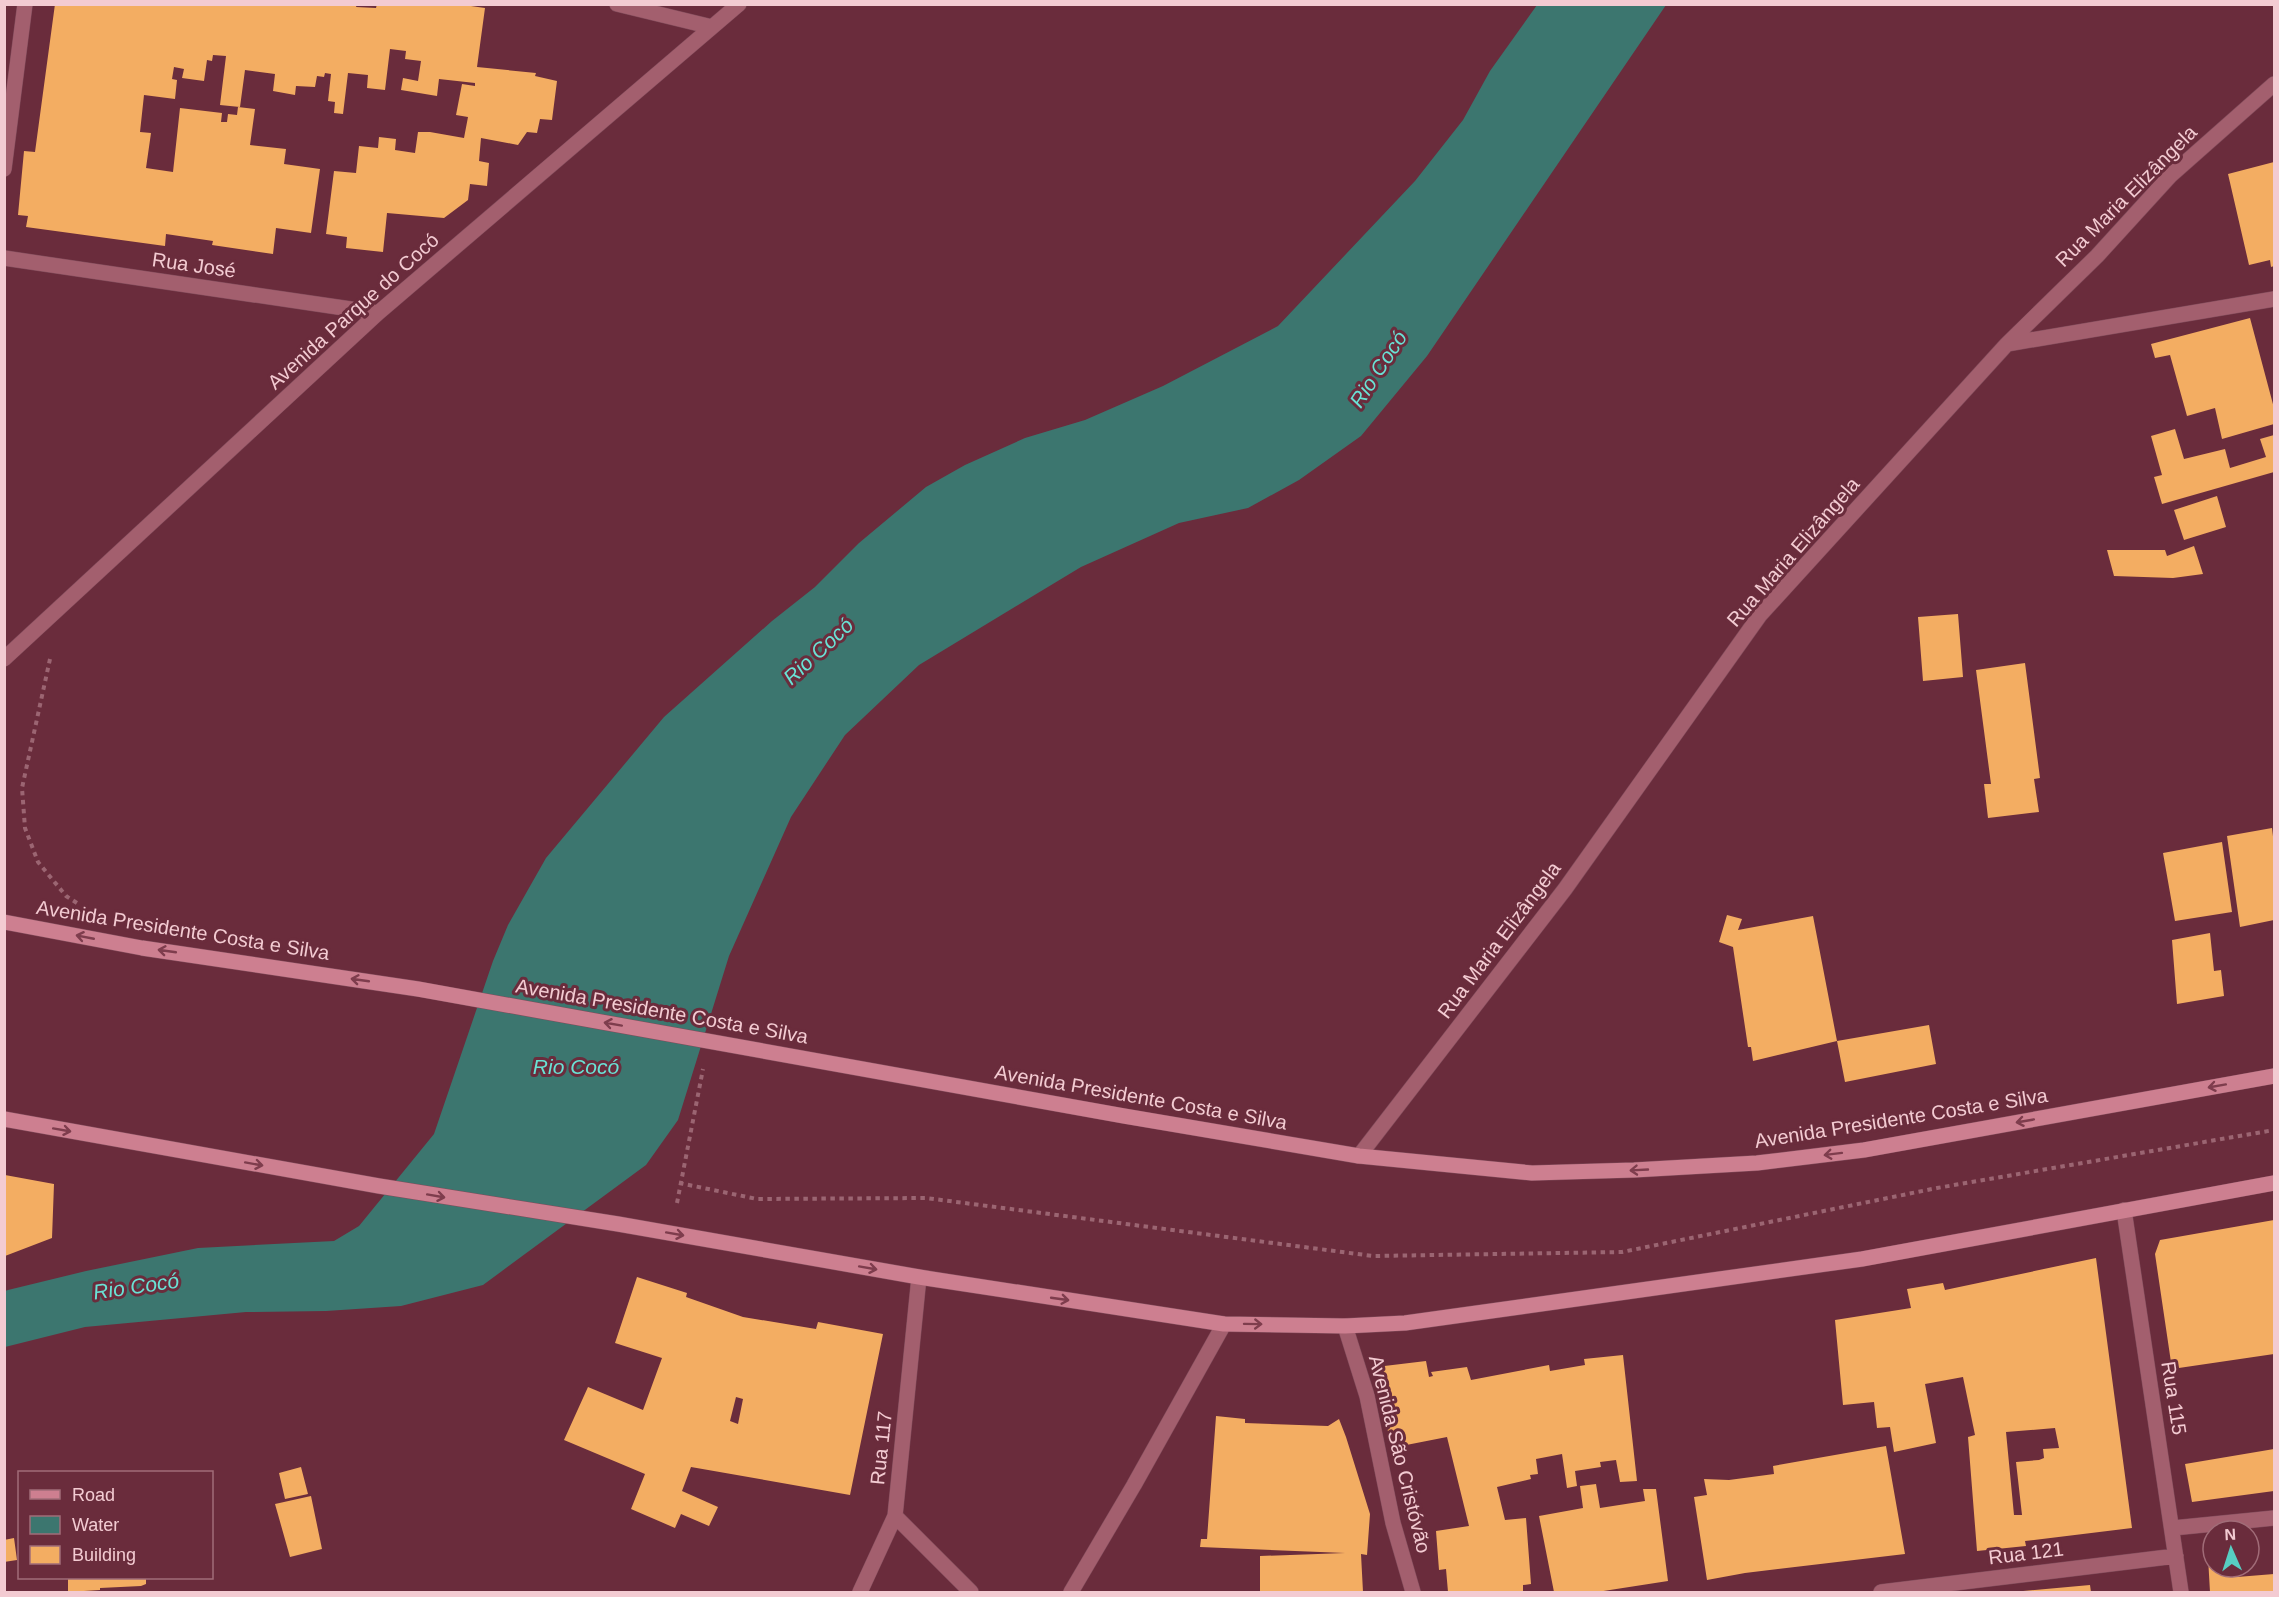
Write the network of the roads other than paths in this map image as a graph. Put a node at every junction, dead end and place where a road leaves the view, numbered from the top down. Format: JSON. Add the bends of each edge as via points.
{"nodes":[{"id":1,"x":25,"y":4,"type":"edge"},
{"id":2,"x":617,"y":4,"type":"edge"},
{"id":3,"x":739,"y":4,"type":"edge"},
{"id":4,"x":712,"y":27,"type":"junction"},
{"id":5,"x":2274,"y":84,"type":"edge"},
{"id":6,"x":4,"y":169,"type":"edge"},
{"id":7,"x":4,"y":258,"type":"edge"},
{"id":8,"x":2274,"y":299,"type":"edge"},
{"id":9,"x":378,"y":313,"type":"junction"},
{"id":10,"x":2007,"y":344,"type":"junction"},
{"id":11,"x":4,"y":659,"type":"edge"},
{"id":12,"x":4,"y":922,"type":"edge"},
{"id":13,"x":2274,"y":1076,"type":"edge"},
{"id":14,"x":4,"y":1119,"type":"edge"},
{"id":15,"x":1359,"y":1156,"type":"junction"},
{"id":16,"x":2274,"y":1183,"type":"edge"},
{"id":17,"x":2124,"y":1210,"type":"junction"},
{"id":18,"x":919,"y":1277,"type":"junction"},
{"id":19,"x":1224,"y":1324,"type":"junction"},
{"id":20,"x":1345,"y":1326,"type":"junction"},
{"id":21,"x":895,"y":1516,"type":"junction"},
{"id":22,"x":2274,"y":1518,"type":"edge"},
{"id":23,"x":2173,"y":1528,"type":"junction"},
{"id":24,"x":2176,"y":1556,"type":"junction"},
{"id":25,"x":860,"y":1593,"type":"edge"},
{"id":26,"x":971,"y":1593,"type":"edge"},
{"id":27,"x":1071,"y":1593,"type":"edge"},
{"id":28,"x":1413,"y":1593,"type":"edge"},
{"id":29,"x":1881,"y":1593,"type":"edge"},
{"id":30,"x":2181,"y":1593,"type":"edge"}],
"edges":[{"from":1,"to":6,"type":"street"},
{"from":2,"to":4,"type":"street"},
{"from":3,"to":4,"type":"street","name":"Avenida Parque do Cocó"},
{"from":4,"to":9,"type":"street","name":"Avenida Parque do Cocó"},
{"from":5,"to":10,"type":"street","name":"Rua Maria Elizângela","via":[[2170,176],[2097,256]]},
{"from":7,"to":9,"type":"street","name":"Rua José"},
{"from":8,"to":10,"type":"street"},
{"from":9,"to":11,"type":"street","name":"Avenida Parque do Cocó"},
{"from":10,"to":15,"type":"street","name":"Rua Maria Elizângela","via":[[1760,615],[1565,889]]},
{"from":15,"to":12,"type":"main road","name":"Avenida Presidente Costa e Silva","one_way":true,"via":[[418,989],[142,948]]},
{"from":13,"to":15,"type":"main road","name":"Avenida Presidente Costa e Silva","one_way":true,"via":[[1864,1150],[1757,1163],[1532,1173]]},
{"from":14,"to":18,"type":"main road","one_way":true},
{"from":16,"to":17,"type":"main road"},
{"from":17,"to":20,"type":"main road","via":[[1862,1259],[1405,1323]]},
{"from":17,"to":23,"type":"street","name":"Rua 115"},
{"from":18,"to":19,"type":"main road","one_way":true},
{"from":18,"to":21,"type":"street","name":"Rua 117"},
{"from":19,"to":20,"type":"main road","one_way":true},
{"from":19,"to":27,"type":"street"},
{"from":20,"to":28,"type":"street","name":"Avenida São Cristóvão","via":[[1367,1396],[1393,1523]]},
{"from":21,"to":25,"type":"street","name":"Rua 117"},
{"from":21,"to":26,"type":"street"},
{"from":22,"to":23,"type":"street"},
{"from":23,"to":24,"type":"street","name":"Rua 115"},
{"from":24,"to":29,"type":"street","name":"Rua 121"},
{"from":24,"to":30,"type":"street","name":"Rua 115"}]}
